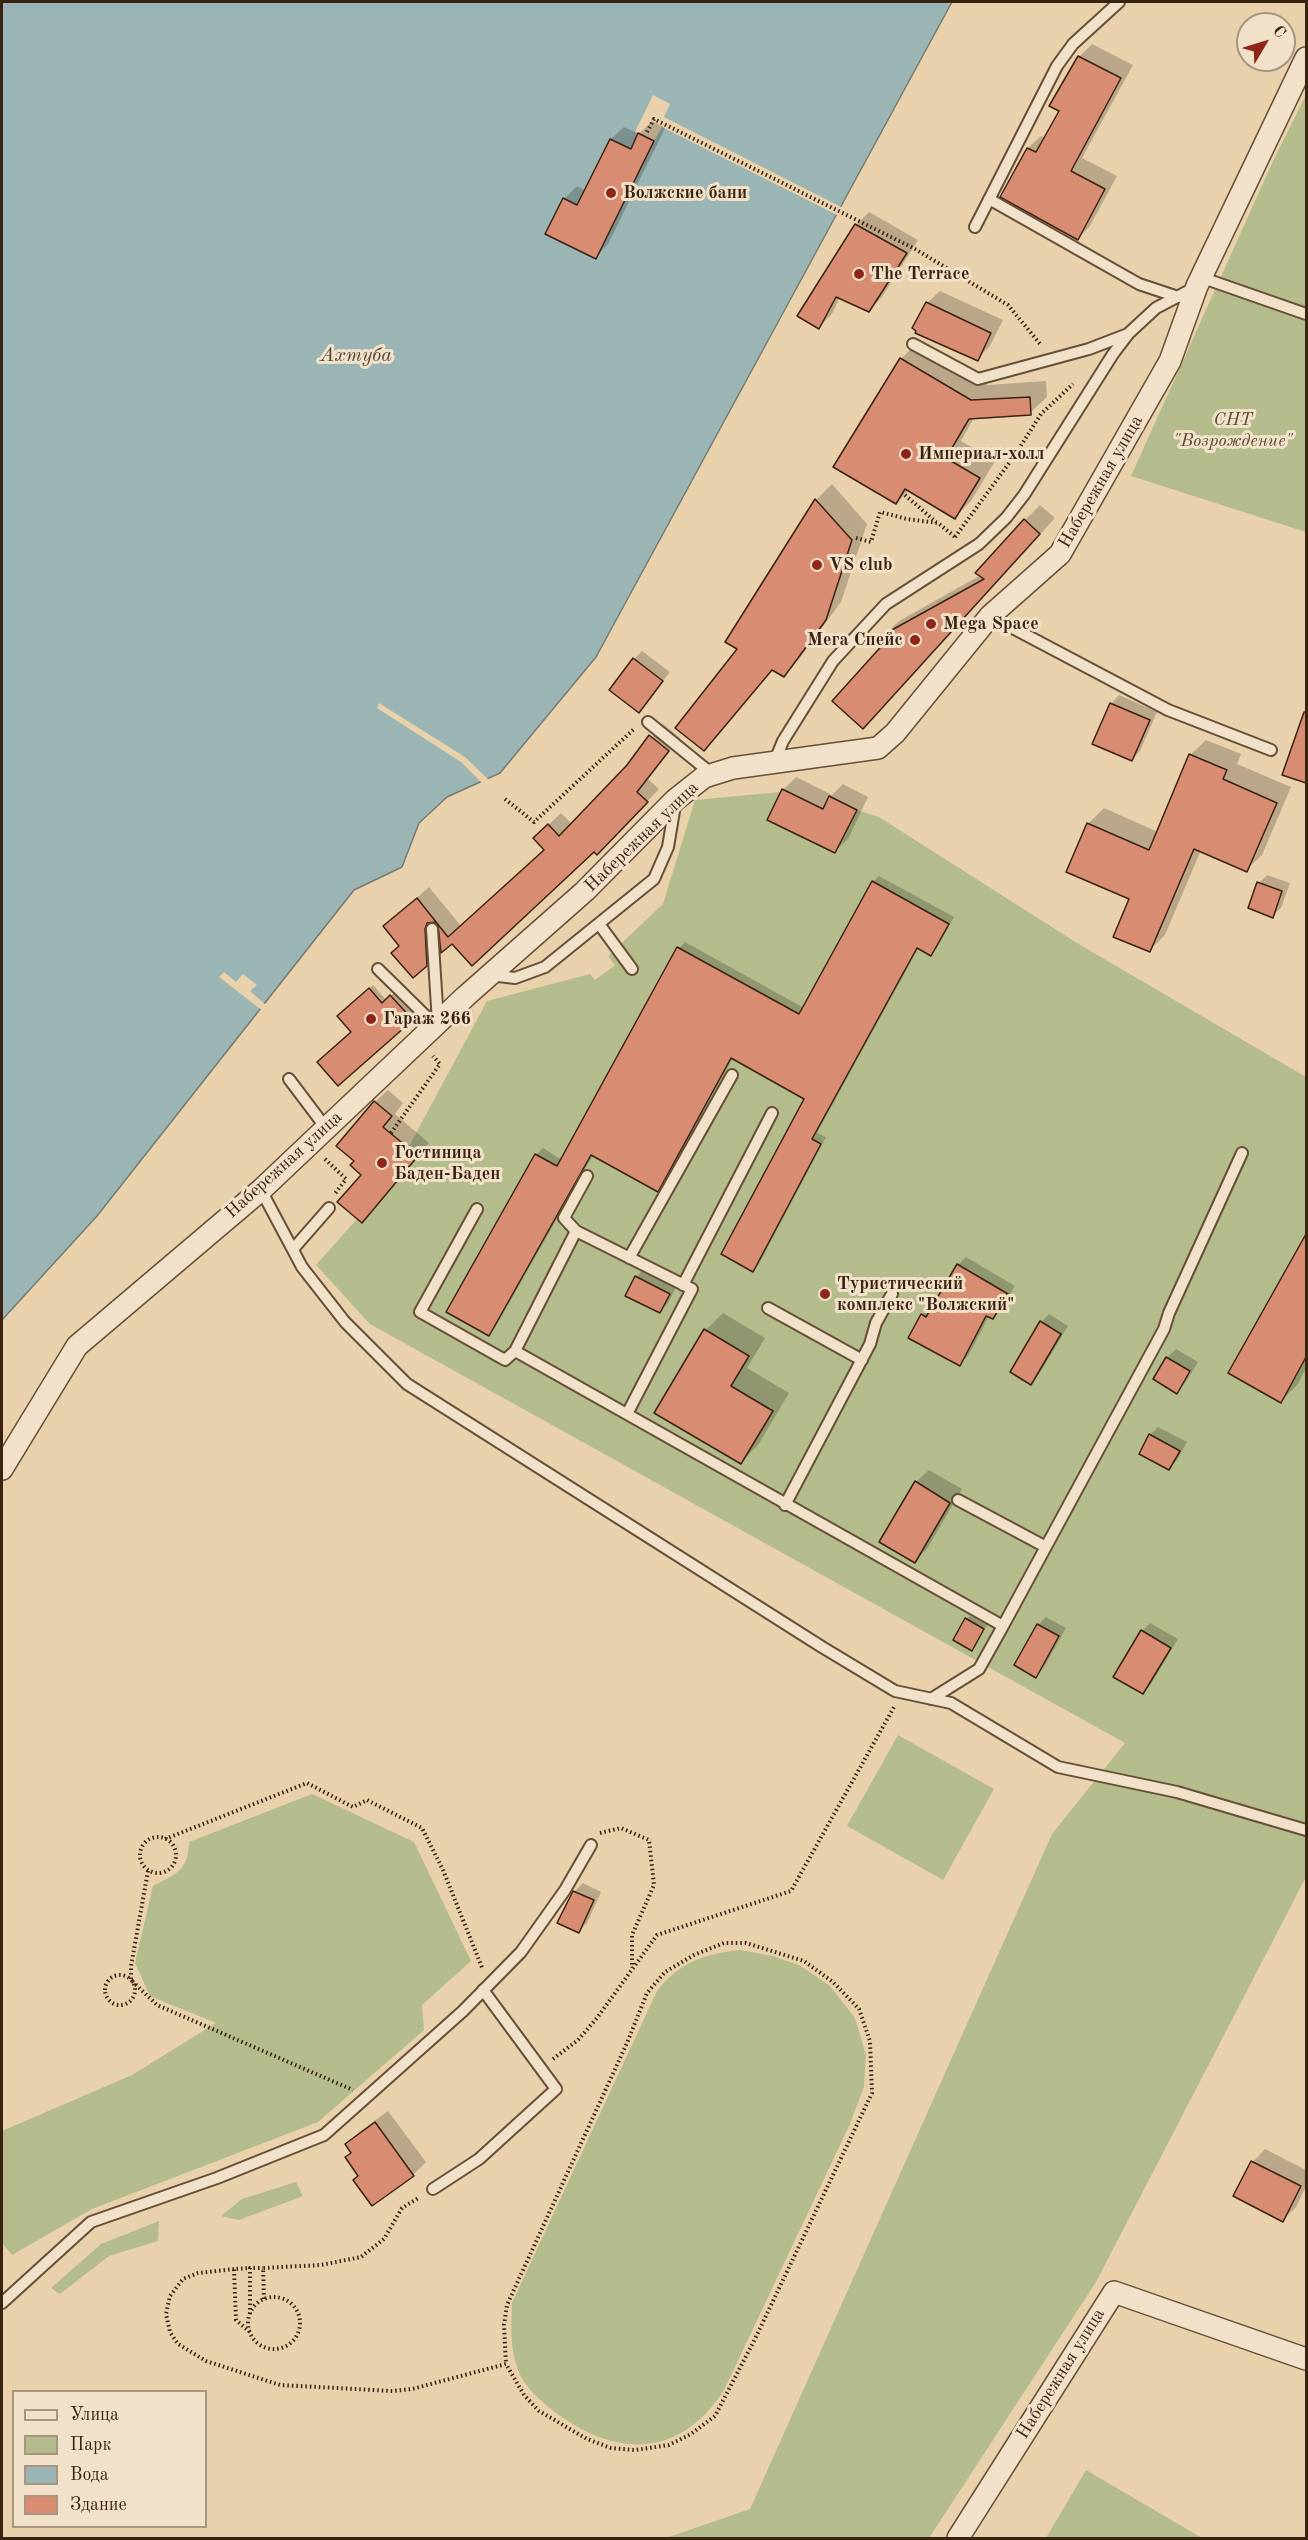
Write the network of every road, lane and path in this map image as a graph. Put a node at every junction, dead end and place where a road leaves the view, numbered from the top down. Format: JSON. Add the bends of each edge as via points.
{"nodes":[{"id":1,"x":1119,"y":2,"type":"edge"},
{"id":2,"x":1306,"y":58,"type":"edge"},
{"id":3,"x":647,"y":132,"type":"dead end"},
{"id":4,"x":989,"y":199,"type":"junction"},
{"id":5,"x":975,"y":227,"type":"dead end"},
{"id":6,"x":1200,"y":282,"type":"junction"},
{"id":7,"x":1178,"y":297,"type":"junction"},
{"id":8,"x":1306,"y":314,"type":"edge"},
{"id":9,"x":1129,"y":333,"type":"junction"},
{"id":10,"x":913,"y":344,"type":"dead end"},
{"id":11,"x":1052,"y":359,"type":"junction"},
{"id":12,"x":1076,"y":382,"type":"dead end"},
{"id":13,"x":904,"y":495,"type":"dead end"},
{"id":14,"x":938,"y":523,"type":"junction"},
{"id":15,"x":955,"y":537,"type":"junction"},
{"id":16,"x":856,"y":538,"type":"dead end"},
{"id":17,"x":970,"y":550,"type":"junction"},
{"id":18,"x":990,"y":616,"type":"junction"},
{"id":19,"x":648,"y":722,"type":"joint"},
{"id":20,"x":1271,"y":750,"type":"dead end"},
{"id":21,"x":774,"y":763,"type":"junction"},
{"id":22,"x":713,"y":775,"type":"junction"},
{"id":23,"x":505,"y":800,"type":"dead end"},
{"id":24,"x":675,"y":800,"type":"junction"},
{"id":25,"x":599,"y":924,"type":"junction"},
{"id":26,"x":432,"y":929,"type":"dead end"},
{"id":27,"x":378,"y":969,"type":"dead end"},
{"id":28,"x":632,"y":969,"type":"dead end"},
{"id":29,"x":490,"y":975,"type":"junction"},
{"id":30,"x":436,"y":1024,"type":"junction"},
{"id":31,"x":420,"y":1040,"type":"junction"},
{"id":32,"x":732,"y":1075,"type":"dead end"},
{"id":33,"x":289,"y":1079,"type":"dead end"},
{"id":34,"x":772,"y":1113,"type":"dead end"},
{"id":35,"x":326,"y":1128,"type":"junction"},
{"id":36,"x":391,"y":1133,"type":"dead end"},
{"id":37,"x":309,"y":1144,"type":"junction"},
{"id":38,"x":1242,"y":1153,"type":"dead end"},
{"id":39,"x":588,"y":1176,"type":"dead end"},
{"id":40,"x":261,"y":1190,"type":"junction"},
{"id":41,"x":329,"y":1208,"type":"joint"},
{"id":42,"x":477,"y":1209,"type":"dead end"},
{"id":43,"x":576,"y":1230,"type":"junction"},
{"id":44,"x":294,"y":1248,"type":"junction"},
{"id":45,"x":629,"y":1258,"type":"junction"},
{"id":46,"x":683,"y":1285,"type":"junction"},
{"id":47,"x":892,"y":1294,"type":"dead end"},
{"id":48,"x":768,"y":1308,"type":"dead end"},
{"id":49,"x":515,"y":1351,"type":"junction"},
{"id":50,"x":862,"y":1360,"type":"junction"},
{"id":51,"x":627,"y":1414,"type":"junction"},
{"id":52,"x":2,"y":1468,"type":"edge"},
{"id":53,"x":958,"y":1500,"type":"dead end"},
{"id":54,"x":785,"y":1504,"type":"junction"},
{"id":55,"x":1046,"y":1547,"type":"junction"},
{"id":56,"x":1003,"y":1626,"type":"junction"},
{"id":57,"x":902,"y":1692,"type":"junction"},
{"id":58,"x":931,"y":1699,"type":"junction"},
{"id":59,"x":1306,"y":1830,"type":"edge"},
{"id":60,"x":165,"y":1839,"type":"junction"},
{"id":61,"x":591,"y":1845,"type":"joint"},
{"id":62,"x":148,"y":1871,"type":"junction"},
{"id":63,"x":632,"y":1969,"type":"junction"},
{"id":64,"x":131,"y":1980,"type":"junction"},
{"id":65,"x":486,"y":1988,"type":"junction"},
{"id":66,"x":541,"y":2068,"type":"junction"},
{"id":67,"x":367,"y":2097,"type":"junction"},
{"id":68,"x":433,"y":2188,"type":"joint"},
{"id":69,"x":250,"y":2268,"type":"junction"},
{"id":70,"x":263,"y":2268,"type":"junction"},
{"id":71,"x":234,"y":2269,"type":"junction"},
{"id":72,"x":264,"y":2300,"type":"junction"},
{"id":73,"x":2,"y":2303,"type":"edge"},
{"id":74,"x":250,"y":2315,"type":"junction"},
{"id":75,"x":250,"y":2332,"type":"junction"},
{"id":76,"x":1306,"y":2359,"type":"edge"},
{"id":77,"x":507,"y":2364,"type":"junction"},
{"id":78,"x":958,"y":2538,"type":"edge"}],
"edges":[{"from":1,"to":4,"type":"lane","via":[[1073,44],[1057,66]]},
{"from":2,"to":6,"type":"street","name":"Набережная улица"},
{"from":3,"to":11,"type":"path","via":[[654,119],[915,249],[1008,305]]},
{"from":4,"to":5,"type":"lane"},
{"from":4,"to":7,"type":"lane","via":[[1139,284]]},
{"from":6,"to":7,"type":"lane"},
{"from":6,"to":8,"type":"lane"},
{"from":6,"to":18,"type":"street","name":"Набережная улица","via":[[1170,361],[1060,554]]},
{"from":7,"to":9,"type":"lane","via":[[1156,309]]},
{"from":9,"to":11,"type":"lane"},
{"from":9,"to":17,"type":"lane","via":[[1024,495],[1006,518]]},
{"from":10,"to":11,"type":"lane","via":[[978,379]]},
{"from":12,"to":15,"type":"path","via":[[1041,414]]},
{"from":13,"to":14,"type":"path"},
{"from":14,"to":15,"type":"path"},
{"from":14,"to":16,"type":"path","via":[[880,512],[871,542]]},
{"from":15,"to":17,"type":"path"},
{"from":17,"to":21,"type":"lane","via":[[886,604],[832,661],[783,741]]},
{"from":18,"to":20,"type":"lane","via":[[1168,710]]},
{"from":18,"to":21,"type":"street","name":"Набережная улица","via":[[895,733],[878,748]]},
{"from":19,"to":22,"type":"lane"},
{"from":19,"to":23,"type":"path","via":[[628,732],[534,822]]},
{"from":21,"to":22,"type":"street","name":"Набережная улица","via":[[733,768]]},
{"from":22,"to":24,"type":"street","name":"Набережная улица","via":[[704,777]]},
{"from":24,"to":25,"type":"lane","via":[[668,847],[654,879]]},
{"from":24,"to":29,"type":"street","name":"Набережная улица","via":[[585,891]]},
{"from":25,"to":28,"type":"lane"},
{"from":25,"to":29,"type":"lane","via":[[545,968],[515,978]]},
{"from":26,"to":30,"type":"lane"},
{"from":27,"to":30,"type":"lane"},
{"from":29,"to":30,"type":"street","name":"Набережная улица"},
{"from":30,"to":31,"type":"street","name":"Набережная улица"},
{"from":31,"to":35,"type":"street","name":"Набережная улица"},
{"from":31,"to":36,"type":"path","via":[[440,1064]]},
{"from":32,"to":45,"type":"lane"},
{"from":33,"to":35,"type":"lane"},
{"from":34,"to":46,"type":"lane"},
{"from":35,"to":37,"type":"street","name":"Набережная улица"},
{"from":37,"to":40,"type":"street","name":"Набережная улица"},
{"from":37,"to":41,"type":"path","via":[[346,1179],[326,1204]]},
{"from":38,"to":55,"type":"lane","via":[[1164,1329]]},
{"from":39,"to":43,"type":"lane","via":[[564,1218]]},
{"from":40,"to":44,"type":"lane"},
{"from":40,"to":52,"type":"street","name":"Набережная улица","via":[[77,1346]]},
{"from":41,"to":44,"type":"lane"},
{"from":42,"to":49,"type":"lane","via":[[420,1312],[506,1360]]},
{"from":43,"to":45,"type":"lane"},
{"from":43,"to":49,"type":"lane"},
{"from":44,"to":57,"type":"lane","via":[[302,1267],[345,1322],[407,1384],[742,1598]]},
{"from":45,"to":46,"type":"lane"},
{"from":46,"to":51,"type":"lane","via":[[692,1289]]},
{"from":47,"to":50,"type":"lane"},
{"from":48,"to":50,"type":"lane"},
{"from":49,"to":51,"type":"lane"},
{"from":50,"to":54,"type":"lane"},
{"from":51,"to":54,"type":"lane"},
{"from":53,"to":55,"type":"lane"},
{"from":54,"to":56,"type":"lane"},
{"from":55,"to":56,"type":"lane"},
{"from":56,"to":58,"type":"lane","via":[[979,1669]]},
{"from":57,"to":58,"type":"lane"},
{"from":57,"to":63,"type":"path","via":[[791,1891],[657,1935]]},
{"from":58,"to":59,"type":"lane","via":[[951,1703],[1058,1767],[1177,1792]]},
{"from":60,"to":62,"type":"path","via":[[153,1838],[143,1844],[141,1861]]},
{"from":60,"to":62,"type":"path","via":[[173,1846],[174,1863],[160,1873]]},
{"from":60,"to":65,"type":"path","via":[[307,1783],[353,1807],[367,1800],[422,1828],[443,1869]]},
{"from":61,"to":63,"type":"path","via":[[600,1833],[621,1828],[649,1840],[654,1885],[632,1935]]},
{"from":61,"to":65,"type":"lane","via":[[521,1952]]},
{"from":62,"to":64,"type":"path"},
{"from":63,"to":66,"type":"path","via":[[578,2040]]},
{"from":64,"to":64,"type":"path","via":[[123,1975],[109,1978],[104,1988],[109,2001],[118,2005],[128,2003],[134,1995]]},
{"from":64,"to":67,"type":"path","via":[[158,2005]]},
{"from":65,"to":66,"type":"lane"},
{"from":65,"to":67,"type":"lane"},
{"from":66,"to":68,"type":"lane","via":[[556,2089],[479,2159]]},
{"from":67,"to":73,"type":"lane","via":[[324,2135],[91,2222]]},
{"from":68,"to":70,"type":"path","via":[[402,2208],[384,2239],[361,2257],[321,2265]]},
{"from":69,"to":70,"type":"path"},
{"from":69,"to":71,"type":"path"},
{"from":69,"to":74,"type":"path"},
{"from":70,"to":72,"type":"path"},
{"from":71,"to":75,"type":"path","via":[[236,2320]]},
{"from":71,"to":77,"type":"path","via":[[190,2276],[170,2296],[166,2314],[170,2332],[178,2344],[206,2361],[280,2385],[393,2391]]},
{"from":72,"to":74,"type":"path"},
{"from":72,"to":75,"type":"path","via":[[276,2297],[291,2304],[300,2318],[298,2334],[286,2346],[269,2349],[261,2346]]},
{"from":74,"to":75,"type":"path"},
{"from":76,"to":78,"type":"street","name":"Набережная улица","via":[[1114,2292]]},
{"from":77,"to":77,"type":"path","via":[[524,2395],[539,2411],[569,2430],[611,2448],[635,2450],[669,2445],[715,2416],[872,2093],[870,2041],[859,2009],[833,1982],[804,1961],[747,1943],[724,1943],[665,1972],[647,1993],[507,2305]]}]}
